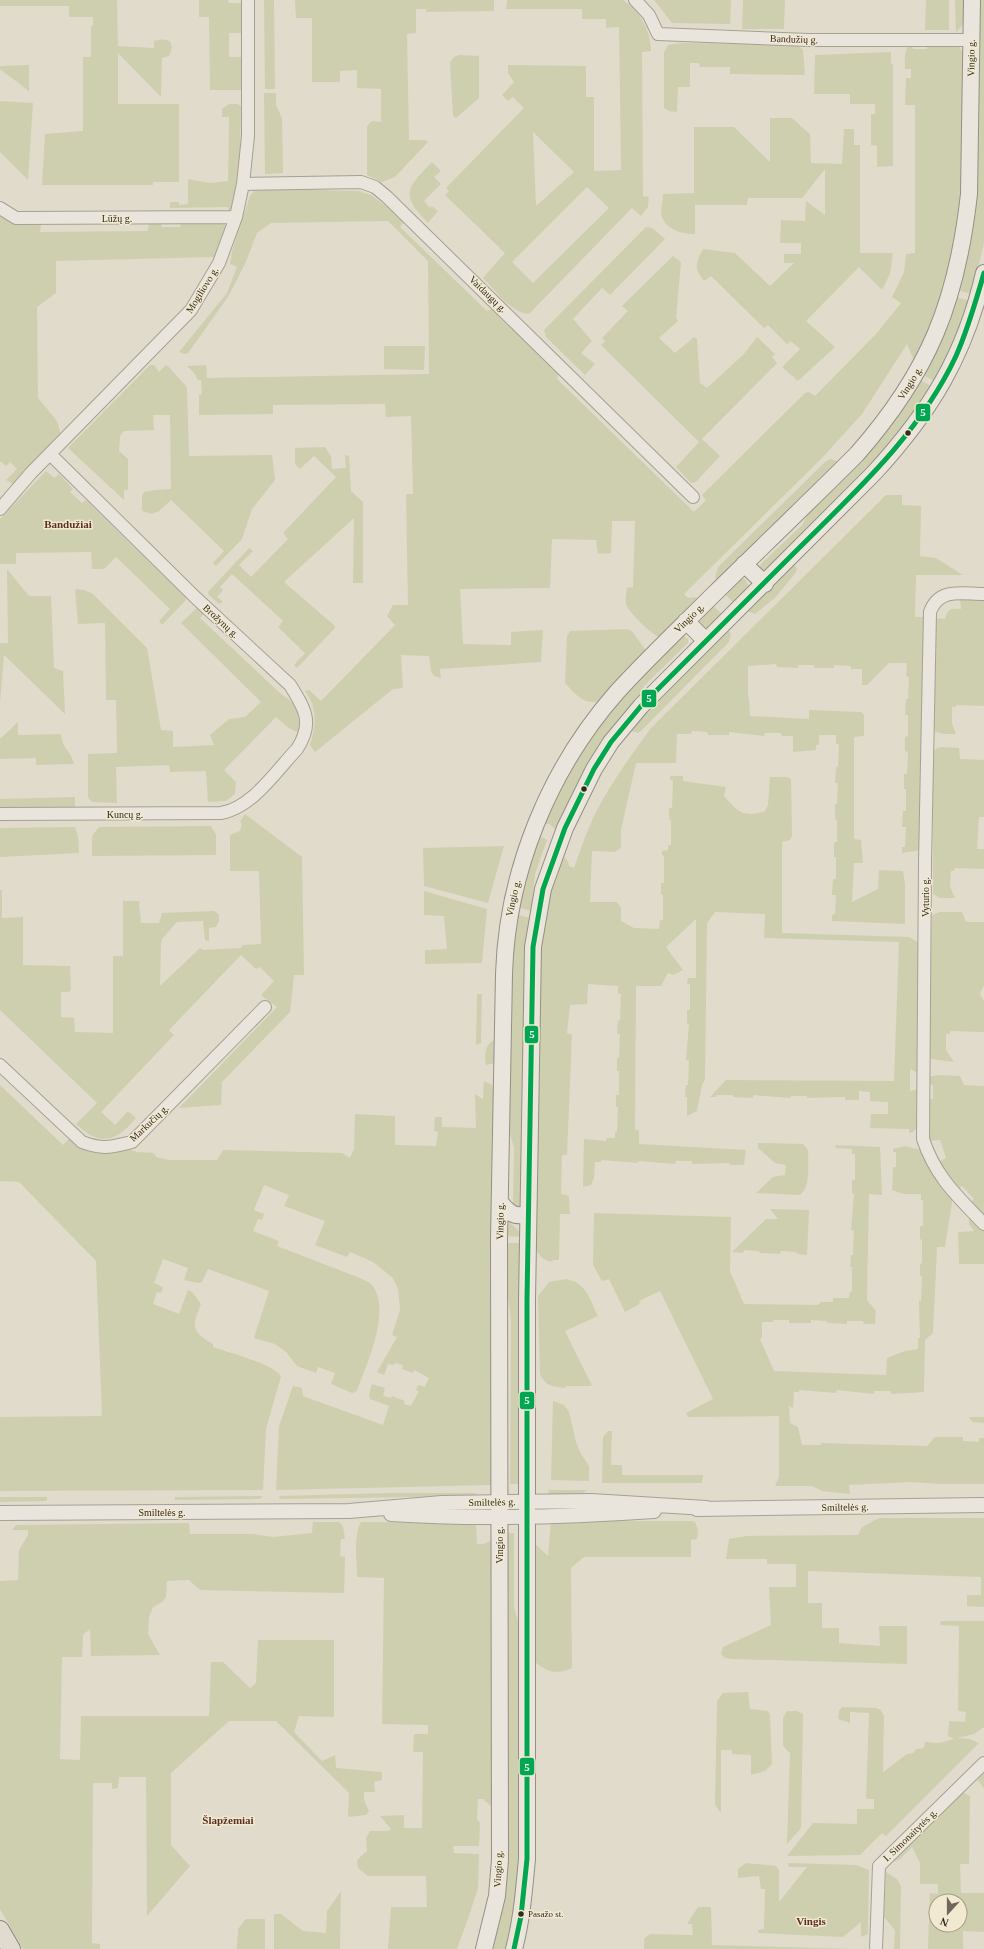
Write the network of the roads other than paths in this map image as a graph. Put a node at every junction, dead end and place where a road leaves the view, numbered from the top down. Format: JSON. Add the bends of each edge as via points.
{"nodes":[{"id":1,"x":248,"y":0,"type":"edge"},
{"id":2,"x":635,"y":0,"type":"edge"},
{"id":3,"x":972,"y":0,"type":"edge"},
{"id":4,"x":972,"y":40,"type":"junction"},
{"id":5,"x":243,"y":184,"type":"junction"},
{"id":6,"x":0,"y":208,"type":"edge"},
{"id":7,"x":236,"y":217,"type":"junction"},
{"id":8,"x":984,"y":273,"type":"edge"},
{"id":9,"x":50,"y":454,"type":"junction"},
{"id":10,"x":693,"y":497,"type":"dead end"},
{"id":11,"x":0,"y":509,"type":"edge"},
{"id":12,"x":744,"y":564,"type":"junction"},
{"id":13,"x":765,"y":584,"type":"junction"},
{"id":14,"x":984,"y":594,"type":"edge"},
{"id":15,"x":686,"y":621,"type":"junction"},
{"id":16,"x":706,"y":641,"type":"junction"},
{"id":17,"x":247,"y":803,"type":"joint"},
{"id":18,"x":0,"y":814,"type":"edge"},
{"id":19,"x":534,"y":833,"type":"junction"},
{"id":20,"x":558,"y":845,"type":"junction"},
{"id":21,"x":265,"y":1007,"type":"dead end"},
{"id":22,"x":0,"y":1065,"type":"edge"},
{"id":23,"x":500,"y":1202,"type":"junction"},
{"id":24,"x":528,"y":1214,"type":"junction"},
{"id":25,"x":984,"y":1224,"type":"edge"},
{"id":26,"x":984,"y":1505,"type":"edge"},
{"id":27,"x":526,"y":1509,"type":"junction"},
{"id":28,"x":499,"y":1510,"type":"junction"},
{"id":29,"x":0,"y":1513,"type":"edge"},
{"id":30,"x":984,"y":1763,"type":"edge"},
{"id":31,"x":0,"y":1930,"type":"edge"},
{"id":32,"x":11,"y":1949,"type":"edge"},
{"id":33,"x":484,"y":1949,"type":"edge"},
{"id":34,"x":514,"y":1949,"type":"edge"},
{"id":35,"x":876,"y":1949,"type":"edge"}],
"edges":[{"from":1,"to":5,"type":"street","name":"Mogiliovo g.","via":[[248,136]]},
{"from":2,"to":4,"type":"street","name":"Bandužių g.","via":[[649,15],[658,34],[809,40]]},
{"from":3,"to":4,"type":"main road","name":"Vingio g."},
{"from":4,"to":12,"type":"main road","name":"Vingio g.","via":[[969,194],[966,221],[955,276],[938,331],[916,374],[881,427],[857,454]]},
{"from":5,"to":7,"type":"street","name":"Mogiliovo g."},
{"from":5,"to":10,"type":"street","name":"Vaidaugų g.","via":[[361,182],[375,187]]},
{"from":6,"to":7,"type":"street","name":"Lūžų g.","via":[[16,218]]},
{"from":7,"to":9,"type":"street","name":"Mogiliovo g.","via":[[219,263],[191,310]]},
{"from":8,"to":13,"type":"main road","via":[[964,341],[929,406],[903,442]]},
{"from":9,"to":11,"type":"street","name":"Mogiliovo g."},
{"from":9,"to":17,"type":"street","name":"Brožynų g.","via":[[190,593],[290,685],[301,701],[307,727],[303,740]]},
{"from":12,"to":13,"type":"main road"},
{"from":12,"to":15,"type":"main road","name":"Vingio g."},
{"from":13,"to":16,"type":"main road"},
{"from":14,"to":25,"type":"street","name":"Vyturio g.","via":[[947,594],[935,601],[930,612],[923,1139],[928,1157],[937,1173]]},
{"from":15,"to":16,"type":"main road"},
{"from":15,"to":19,"type":"main road","name":"Vingio g.","via":[[616,693],[589,729],[554,785]]},
{"from":16,"to":20,"type":"main road","via":[[641,706],[611,742],[591,775]]},
{"from":17,"to":18,"type":"street","name":"Kuncų g.","via":[[232,811],[221,813]]},
{"from":19,"to":20,"type":"main road","via":[[551,836]]},
{"from":19,"to":23,"type":"main road","name":"Vingio g.","via":[[516,881],[505,945]]},
{"from":20,"to":24,"type":"main road","via":[[543,889],[533,947]]},
{"from":21,"to":22,"type":"street","name":"Markučių g.","via":[[132,1142],[114,1146],[98,1148],[82,1142]]},
{"from":23,"to":24,"type":"main road","via":[[515,1216]]},
{"from":23,"to":28,"type":"main road","name":"Vingio g."},
{"from":24,"to":27,"type":"main road"},
{"from":26,"to":27,"type":"street","name":"Smiltelės g.","via":[[706,1508],[579,1516]]},
{"from":27,"to":28,"type":"street","name":"Smiltelės g."},
{"from":27,"to":34,"type":"main road","via":[[527,1859],[524,1899]]},
{"from":28,"to":29,"type":"street","name":"Smiltelės g.","via":[[441,1517],[349,1511]]},
{"from":28,"to":33,"type":"main road","name":"Vingio g.","via":[[500,1860],[497,1896]]},
{"from":30,"to":35,"type":"street","name":"I. Simonaitytės g.","via":[[879,1866]]},
{"from":31,"to":32,"type":"main road"}]}
